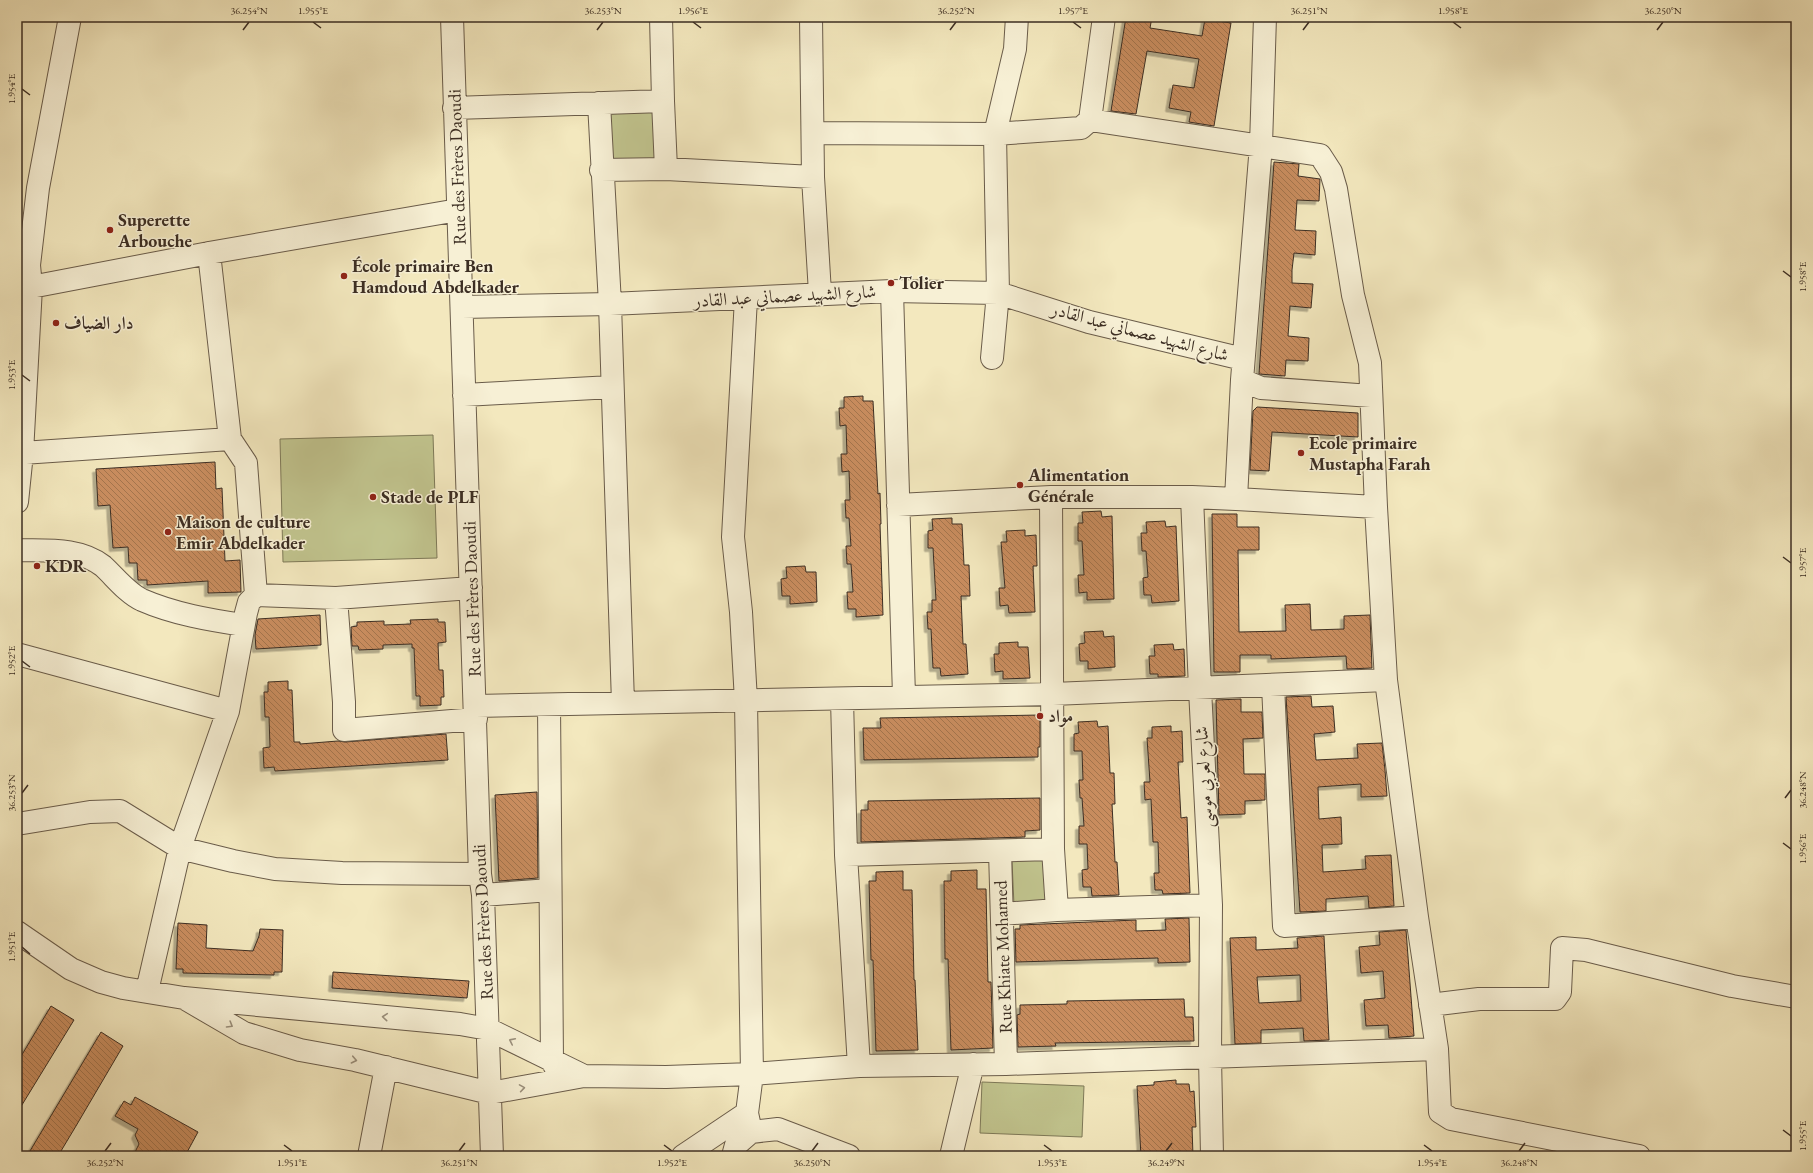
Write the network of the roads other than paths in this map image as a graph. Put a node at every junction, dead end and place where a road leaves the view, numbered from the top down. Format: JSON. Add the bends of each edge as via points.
{"nodes":[{"id":1,"x":70,"y":17,"type":"edge"},
{"id":2,"x":452,"y":17,"type":"edge"},
{"id":3,"x":661,"y":17,"type":"edge"},
{"id":4,"x":812,"y":17,"type":"edge"},
{"id":5,"x":1017,"y":17,"type":"edge"},
{"id":6,"x":1104,"y":17,"type":"edge"},
{"id":7,"x":1265,"y":17,"type":"edge"},
{"id":8,"x":663,"y":101,"type":"junction"},
{"id":9,"x":599,"y":103,"type":"junction"},
{"id":10,"x":454,"y":108,"type":"junction"},
{"id":11,"x":1090,"y":120,"type":"junction"},
{"id":12,"x":813,"y":133,"type":"junction"},
{"id":13,"x":995,"y":134,"type":"junction"},
{"id":14,"x":1261,"y":145,"type":"junction"},
{"id":15,"x":666,"y":169,"type":"junction"},
{"id":16,"x":602,"y":170,"type":"junction"},
{"id":17,"x":813,"y":177,"type":"junction"},
{"id":18,"x":458,"y":210,"type":"junction"},
{"id":19,"x":209,"y":253,"type":"junction"},
{"id":20,"x":24,"y":289,"type":"edge"},
{"id":21,"x":892,"y":291,"type":"junction"},
{"id":22,"x":998,"y":292,"type":"junction"},
{"id":23,"x":820,"y":293,"type":"junction"},
{"id":24,"x":746,"y":298,"type":"junction"},
{"id":25,"x":610,"y":304,"type":"junction"},
{"id":26,"x":462,"y":307,"type":"junction"},
{"id":27,"x":992,"y":358,"type":"dead end"},
{"id":28,"x":1242,"y":370,"type":"junction"},
{"id":29,"x":612,"y":387,"type":"junction"},
{"id":30,"x":464,"y":395,"type":"junction"},
{"id":31,"x":1372,"y":396,"type":"junction"},
{"id":32,"x":230,"y":439,"type":"junction"},
{"id":33,"x":22,"y":453,"type":"junction"},
{"id":34,"x":1051,"y":497,"type":"junction"},
{"id":35,"x":1192,"y":497,"type":"junction"},
{"id":36,"x":1236,"y":499,"type":"junction"},
{"id":37,"x":17,"y":502,"type":"edge"},
{"id":38,"x":898,"y":505,"type":"junction"},
{"id":39,"x":1376,"y":507,"type":"junction"},
{"id":40,"x":17,"y":550,"type":"edge"},
{"id":41,"x":471,"y":588,"type":"junction"},
{"id":42,"x":256,"y":594,"type":"junction"},
{"id":43,"x":336,"y":598,"type":"junction"},
{"id":44,"x":243,"y":625,"type":"junction"},
{"id":45,"x":17,"y":654,"type":"edge"},
{"id":46,"x":1386,"y":680,"type":"junction"},
{"id":47,"x":1273,"y":685,"type":"junction"},
{"id":48,"x":1200,"y":689,"type":"junction"},
{"id":49,"x":1053,"y":694,"type":"junction"},
{"id":50,"x":904,"y":696,"type":"junction"},
{"id":51,"x":842,"y":699,"type":"junction"},
{"id":52,"x":746,"y":701,"type":"junction"},
{"id":53,"x":623,"y":703,"type":"junction"},
{"id":54,"x":549,"y":705,"type":"junction"},
{"id":55,"x":228,"y":711,"type":"junction"},
{"id":56,"x":476,"y":713,"type":"junction"},
{"id":57,"x":17,"y":824,"type":"edge"},
{"id":58,"x":180,"y":848,"type":"junction"},
{"id":59,"x":1053,"y":849,"type":"junction"},
{"id":60,"x":1000,"y":851,"type":"junction"},
{"id":61,"x":846,"y":855,"type":"junction"},
{"id":62,"x":480,"y":874,"type":"junction"},
{"id":63,"x":550,"y":890,"type":"junction"},
{"id":64,"x":483,"y":895,"type":"junction"},
{"id":65,"x":1211,"y":905,"type":"junction"},
{"id":66,"x":1057,"y":910,"type":"junction"},
{"id":67,"x":1002,"y":914,"type":"junction"},
{"id":68,"x":1417,"y":917,"type":"junction"},
{"id":69,"x":17,"y":932,"type":"edge"},
{"id":70,"x":147,"y":991,"type":"junction"},
{"id":71,"x":1796,"y":997,"type":"edge"},
{"id":72,"x":184,"y":998,"type":"junction"},
{"id":73,"x":1430,"y":1005,"type":"junction"},
{"id":74,"x":488,"y":1029,"type":"junction"},
{"id":75,"x":1437,"y":1049,"type":"junction"},
{"id":76,"x":1210,"y":1057,"type":"junction"},
{"id":77,"x":552,"y":1061,"type":"junction"},
{"id":78,"x":973,"y":1064,"type":"junction"},
{"id":79,"x":1006,"y":1064,"type":"junction"},
{"id":80,"x":859,"y":1066,"type":"junction"},
{"id":81,"x":386,"y":1067,"type":"junction"},
{"id":82,"x":752,"y":1074,"type":"junction"},
{"id":83,"x":584,"y":1076,"type":"junction"},
{"id":84,"x":563,"y":1081,"type":"junction"},
{"id":85,"x":490,"y":1093,"type":"junction"},
{"id":86,"x":749,"y":1122,"type":"junction"},
{"id":87,"x":369,"y":1156,"type":"edge"},
{"id":88,"x":492,"y":1156,"type":"edge"},
{"id":89,"x":683,"y":1156,"type":"edge"},
{"id":90,"x":733,"y":1156,"type":"edge"},
{"id":91,"x":849,"y":1156,"type":"edge"},
{"id":92,"x":951,"y":1156,"type":"edge"},
{"id":93,"x":1212,"y":1156,"type":"edge"},
{"id":94,"x":1639,"y":1156,"type":"edge"}],
"edges":[{"from":1,"to":20,"type":"street","via":[[38,188]]},
{"from":2,"to":10,"type":"street","name":"Rue des Frères Daoudi"},
{"from":3,"to":8,"type":"street"},
{"from":4,"to":12,"type":"street"},
{"from":5,"to":13,"type":"street","via":[[1015,49]]},
{"from":6,"to":11,"type":"street"},
{"from":7,"to":14,"type":"street"},
{"from":8,"to":9,"type":"street"},
{"from":8,"to":15,"type":"street"},
{"from":9,"to":10,"type":"street"},
{"from":9,"to":16,"type":"street"},
{"from":10,"to":18,"type":"street","name":"Rue des Frères Daoudi"},
{"from":11,"to":13,"type":"street","via":[[1081,128]]},
{"from":11,"to":14,"type":"street"},
{"from":12,"to":13,"type":"street"},
{"from":12,"to":17,"type":"street"},
{"from":13,"to":22,"type":"street"},
{"from":14,"to":28,"type":"street"},
{"from":14,"to":31,"type":"street","via":[[1320,155],[1331,172],[1353,295],[1370,363]]},
{"from":15,"to":16,"type":"street"},
{"from":15,"to":17,"type":"street"},
{"from":16,"to":25,"type":"street"},
{"from":17,"to":23,"type":"street"},
{"from":18,"to":19,"type":"street"},
{"from":18,"to":26,"type":"street","name":"Rue des Frères Daoudi"},
{"from":19,"to":20,"type":"street"},
{"from":19,"to":32,"type":"street"},
{"from":20,"to":33,"type":"street"},
{"from":21,"to":22,"type":"street","name":"شارع الشهيد عصماني عبد القادر"},
{"from":21,"to":23,"type":"street","name":"شارع الشهيد عصماني عبد القادر"},
{"from":21,"to":38,"type":"street"},
{"from":22,"to":27,"type":"street"},
{"from":22,"to":28,"type":"street","name":"شارع الشهيد عصماني عبد القادر"},
{"from":23,"to":24,"type":"street","name":"شارع الشهيد عصماني عبد القادر"},
{"from":24,"to":25,"type":"street","name":"شارع الشهيد عصماني عبد القادر"},
{"from":24,"to":52,"type":"street","via":[[733,537],[741,612]]},
{"from":25,"to":26,"type":"street","name":"شارع الشهيد عصماني عبد القادر"},
{"from":25,"to":29,"type":"street"},
{"from":26,"to":30,"type":"street","name":"Rue des Frères Daoudi"},
{"from":28,"to":31,"type":"street","name":"شارع الشهيد عصماني عبد القادر","via":[[1260,388]]},
{"from":28,"to":36,"type":"street"},
{"from":29,"to":30,"type":"street"},
{"from":29,"to":53,"type":"street"},
{"from":30,"to":41,"type":"street","name":"Rue des Frères Daoudi"},
{"from":31,"to":39,"type":"street"},
{"from":32,"to":33,"type":"street"},
{"from":32,"to":42,"type":"street","via":[[246,463]]},
{"from":33,"to":37,"type":"street"},
{"from":34,"to":35,"type":"street"},
{"from":34,"to":38,"type":"street"},
{"from":34,"to":49,"type":"street"},
{"from":35,"to":36,"type":"street"},
{"from":35,"to":48,"type":"street","name":"شارع لعربي موسى"},
{"from":36,"to":39,"type":"street"},
{"from":38,"to":50,"type":"street"},
{"from":39,"to":46,"type":"street"},
{"from":40,"to":44,"type":"street","via":[[66,551],[84,556],[101,565],[142,600],[198,618]]},
{"from":41,"to":43,"type":"street"},
{"from":41,"to":56,"type":"street","name":"Rue des Frères Daoudi"},
{"from":42,"to":43,"type":"street"},
{"from":42,"to":44,"type":"street","via":[[249,602]]},
{"from":43,"to":56,"type":"street","via":[[344,730]]},
{"from":44,"to":55,"type":"street"},
{"from":45,"to":55,"type":"street"},
{"from":46,"to":47,"type":"street"},
{"from":46,"to":68,"type":"street"},
{"from":47,"to":48,"type":"street"},
{"from":47,"to":68,"type":"street","via":[[1284,926]]},
{"from":48,"to":49,"type":"street"},
{"from":48,"to":65,"type":"street","name":"شارع لعربي موسى"},
{"from":49,"to":50,"type":"street"},
{"from":49,"to":59,"type":"street"},
{"from":50,"to":51,"type":"street"},
{"from":51,"to":52,"type":"street"},
{"from":51,"to":61,"type":"street"},
{"from":52,"to":53,"type":"street"},
{"from":52,"to":82,"type":"street"},
{"from":53,"to":54,"type":"street"},
{"from":54,"to":56,"type":"street"},
{"from":54,"to":63,"type":"street"},
{"from":55,"to":58,"type":"street"},
{"from":56,"to":62,"type":"street","name":"Rue des Frères Daoudi"},
{"from":57,"to":58,"type":"street","via":[[90,812],[120,811]]},
{"from":58,"to":62,"type":"street","via":[[274,869],[342,873]]},
{"from":58,"to":70,"type":"street"},
{"from":59,"to":60,"type":"street"},
{"from":59,"to":66,"type":"street"},
{"from":60,"to":61,"type":"street"},
{"from":60,"to":67,"type":"street","name":"Rue Khiate Mohamed"},
{"from":61,"to":80,"type":"street"},
{"from":62,"to":64,"type":"street","name":"Rue des Frères Daoudi"},
{"from":63,"to":64,"type":"street"},
{"from":63,"to":77,"type":"street"},
{"from":64,"to":74,"type":"street","name":"Rue des Frères Daoudi"},
{"from":65,"to":66,"type":"street"},
{"from":65,"to":76,"type":"street","name":"شارع لعربي موسى"},
{"from":66,"to":67,"type":"street"},
{"from":67,"to":79,"type":"street","name":"Rue Khiate Mohamed"},
{"from":68,"to":73,"type":"street"},
{"from":69,"to":70,"type":"street","via":[[71,969],[101,982]]},
{"from":70,"to":72,"type":"street"},
{"from":71,"to":73,"type":"street","via":[[1732,986],[1586,950],[1562,948],[1560,992],[1555,999],[1479,999]]},
{"from":74,"to":72,"type":"street","one_way":true,"via":[[460,1024]]},
{"from":72,"to":81,"type":"street","one_way":true,"via":[[244,1033],[300,1050]]},
{"from":73,"to":75,"type":"street"},
{"from":77,"to":74,"type":"street","one_way":true},
{"from":74,"to":85,"type":"street","name":"Rue des Frères Daoudi"},
{"from":75,"to":76,"type":"street"},
{"from":75,"to":94,"type":"street","via":[[1440,1112],[1450,1119]]},
{"from":76,"to":79,"type":"street"},
{"from":76,"to":93,"type":"street","name":"شارع لعربي موسى"},
{"from":77,"to":83,"type":"street"},
{"from":77,"to":84,"type":"street"},
{"from":78,"to":79,"type":"street"},
{"from":78,"to":80,"type":"street"},
{"from":78,"to":92,"type":"street"},
{"from":80,"to":82,"type":"street"},
{"from":81,"to":85,"type":"street"},
{"from":81,"to":87,"type":"street"},
{"from":82,"to":83,"type":"street"},
{"from":82,"to":86,"type":"street"},
{"from":83,"to":84,"type":"street"},
{"from":85,"to":84,"type":"street","one_way":true},
{"from":85,"to":88,"type":"street","name":"Rue des Frères Daoudi"},
{"from":86,"to":89,"type":"street"},
{"from":86,"to":90,"type":"street"},
{"from":86,"to":91,"type":"street","via":[[778,1129]]}]}
